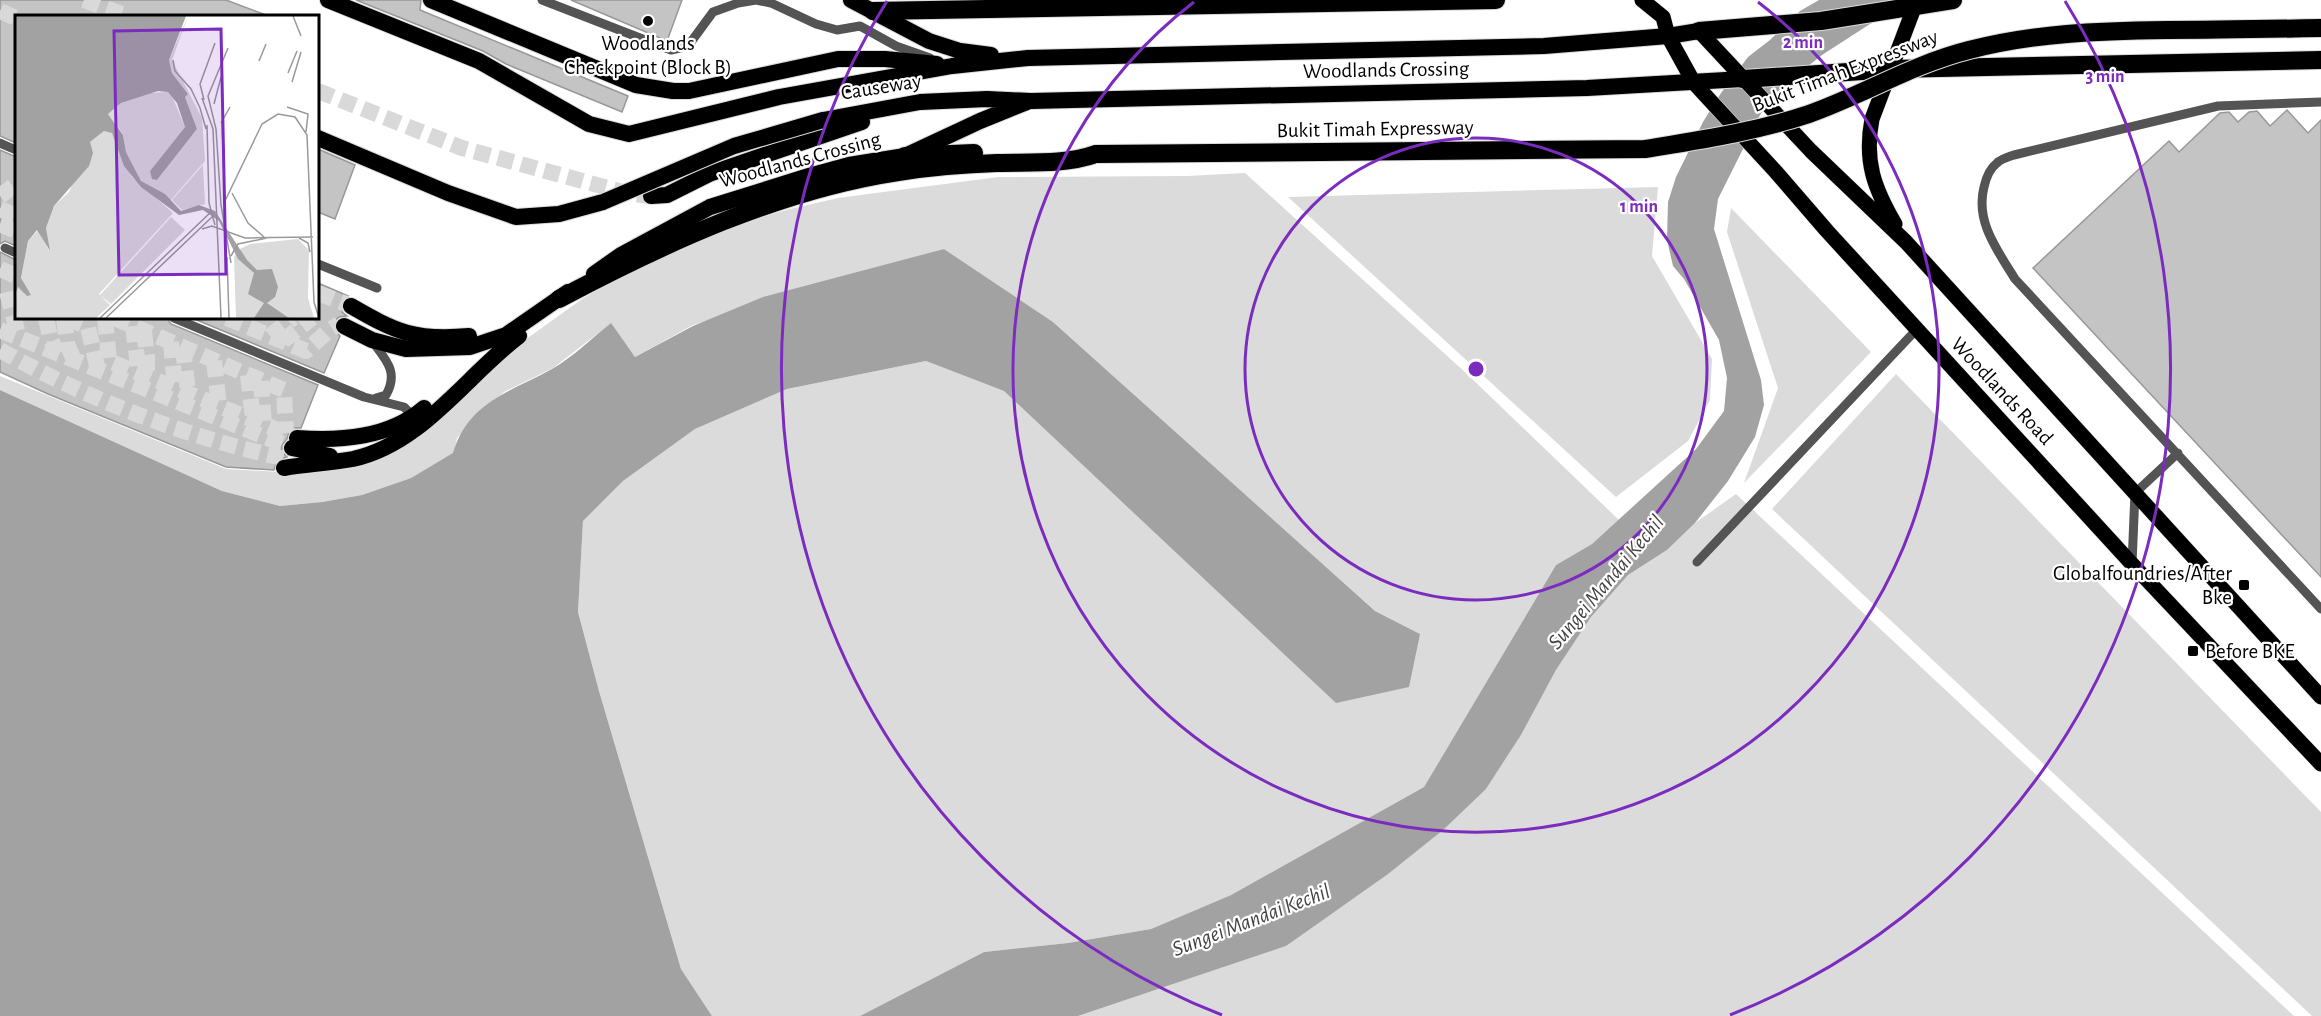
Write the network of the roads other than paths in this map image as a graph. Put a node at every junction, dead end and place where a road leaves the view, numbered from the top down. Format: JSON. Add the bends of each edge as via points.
{"nodes":[{"id":1,"x":328,"y":0,"type":"edge"},
{"id":2,"x":431,"y":0,"type":"edge"},
{"id":3,"x":542,"y":0,"type":"edge"},
{"id":4,"x":719,"y":0,"type":"edge"},
{"id":5,"x":851,"y":0,"type":"edge"},
{"id":6,"x":1496,"y":0,"type":"edge"},
{"id":7,"x":1642,"y":0,"type":"edge"},
{"id":8,"x":1945,"y":1,"type":"edge"},
{"id":9,"x":1916,"y":3,"type":"edge"},
{"id":10,"x":873,"y":11,"type":"junction"},
{"id":11,"x":713,"y":12,"type":"junction"},
{"id":12,"x":2321,"y":28,"type":"edge"},
{"id":13,"x":1699,"y":31,"type":"junction"},
{"id":14,"x":1668,"y":36,"type":"junction"},
{"id":15,"x":1028,"y":58,"type":"junction"},
{"id":16,"x":2321,"y":60,"type":"edge"},
{"id":17,"x":952,"y":66,"type":"junction"},
{"id":18,"x":1892,"y":69,"type":"junction"},
{"id":19,"x":1743,"y":79,"type":"junction"},
{"id":20,"x":1694,"y":83,"type":"junction"},
{"id":21,"x":946,"y":100,"type":"junction"},
{"id":22,"x":1031,"y":101,"type":"junction"},
{"id":23,"x":2321,"y":102,"type":"edge"},
{"id":24,"x":823,"y":120,"type":"joint"},
{"id":25,"x":320,"y":139,"type":"edge"},
{"id":26,"x":0,"y":143,"type":"edge"},
{"id":27,"x":15,"y":150,"type":"edge"},
{"id":28,"x":905,"y":156,"type":"junction"},
{"id":29,"x":1049,"y":156,"type":"junction"},
{"id":30,"x":651,"y":196,"type":"tunnel mouth"},
{"id":31,"x":1906,"y":242,"type":"junction"},
{"id":32,"x":5,"y":249,"type":"dead end"},
{"id":33,"x":15,"y":253,"type":"edge"},
{"id":34,"x":320,"y":265,"type":"edge"},
{"id":35,"x":377,"y":288,"type":"dead end"},
{"id":36,"x":559,"y":299,"type":"junction"},
{"id":37,"x":351,"y":306,"type":"tunnel mouth"},
{"id":38,"x":179,"y":320,"type":"edge"},
{"id":39,"x":344,"y":326,"type":"dead end"},
{"id":40,"x":1917,"y":330,"type":"junction"},
{"id":41,"x":506,"y":335,"type":"junction"},
{"id":42,"x":372,"y":340,"type":"junction"},
{"id":43,"x":364,"y":397,"type":"junction"},
{"id":44,"x":414,"y":417,"type":"junction"},
{"id":45,"x":2178,"y":453,"type":"junction"},
{"id":46,"x":2135,"y":493,"type":"junction"},
{"id":47,"x":1697,"y":562,"type":"dead end"},
{"id":48,"x":2132,"y":564,"type":"junction"},
{"id":49,"x":2321,"y":609,"type":"edge"},
{"id":50,"x":2321,"y":697,"type":"edge"},
{"id":51,"x":2321,"y":764,"type":"edge"}],
"edges":[{"from":1,"to":17,"type":"highway","name":"Woodlands Crossing","via":[[479,61],[589,124],[629,134],[779,97]]},
{"from":2,"to":17,"type":"highway","name":"Woodlands Crossing","via":[[636,85],[673,91],[689,91],[838,59],[885,58]]},
{"from":3,"to":11,"type":"lane","via":[[671,50],[688,46]]},
{"from":4,"to":11,"type":"lane"},
{"from":5,"to":10,"type":"highway","name":"Woodlands Crossing"},
{"from":6,"to":10,"type":"highway"},
{"from":7,"to":14,"type":"main road","name":"Woodlands Road","via":[[1663,17]]},
{"from":8,"to":9,"type":"highway"},
{"from":9,"to":13,"type":"highway","via":[[1821,21]]},
{"from":9,"to":18,"type":"main road"},
{"from":10,"to":15,"type":"highway","name":"Woodlands Crossing","via":[[945,47]]},
{"from":11,"to":17,"type":"lane","via":[[756,0],[771,3],[837,30],[860,26],[896,46]]},
{"from":12,"to":29,"type":"highway","name":"Bukit Timah Expressway","bridge":true,"via":[[2037,36],[1940,59],[1808,114],[1763,127],[1645,149],[1096,154],[1076,150]]},
{"from":13,"to":14,"type":"highway","name":"Woodlands Crossing"},
{"from":13,"to":19,"type":"main road","name":"Woodlands Road"},
{"from":14,"to":15,"type":"highway","name":"Woodlands Crossing","via":[[1544,46]]},
{"from":14,"to":20,"type":"main road","name":"Woodlands Road"},
{"from":15,"to":17,"type":"highway","name":"Woodlands Crossing"},
{"from":16,"to":18,"type":"highway"},
{"from":18,"to":19,"type":"highway"},
{"from":18,"to":31,"type":"main road","via":[[1872,119],[1869,162],[1877,191]]},
{"from":19,"to":20,"type":"highway","name":"Woodlands Crossing"},
{"from":19,"to":31,"type":"main road","name":"Woodlands Road"},
{"from":20,"to":22,"type":"highway","name":"Woodlands Crossing"},
{"from":20,"to":40,"type":"main road","name":"Woodlands Road"},
{"from":21,"to":22,"type":"highway","name":"Woodlands Crossing"},
{"from":21,"to":24,"type":"highway","name":"Causeway"},
{"from":21,"to":30,"type":"highway","name":"Woodlands Crossing","via":[[936,107],[851,125],[708,174],[667,195]]},
{"from":22,"to":28,"type":"highway","name":"Woodlands Crossing"},
{"from":23,"to":45,"type":"lane","via":[[2218,106],[2014,154],[1996,163],[1987,175],[1982,213],[1991,239],[2015,279]]},
{"from":24,"to":25,"type":"highway","name":"Woodlands Crossing","bridge":true,"via":[[734,146],[603,202],[559,214],[516,217]]},
{"from":26,"to":27,"type":"lane"},
{"from":28,"to":29,"type":"highway"},
{"from":28,"to":36,"type":"highway","name":"Woodlands Crossing","via":[[849,165],[711,207],[621,255]]},
{"from":29,"to":36,"type":"highway","via":[[897,172],[831,186],[746,212]]},
{"from":31,"to":46,"type":"main road","name":"Woodlands Road"},
{"from":32,"to":33,"type":"lane"},
{"from":34,"to":35,"type":"lane"},
{"from":36,"to":41,"type":"highway","name":"Woodlands Crossing"},
{"from":36,"to":44,"type":"highway","name":"Woodlands Crossing","via":[[430,417],[392,444],[354,459],[292,456],[351,454],[397,435]]},
{"from":37,"to":41,"type":"highway","via":[[404,333],[448,338]]},
{"from":38,"to":43,"type":"lane"},
{"from":39,"to":42,"type":"highway","name":"Woodlands Crossing"},
{"from":40,"to":47,"type":"lane"},
{"from":40,"to":48,"type":"main road","name":"Woodlands Road"},
{"from":41,"to":42,"type":"highway","name":"Woodlands Crossing","via":[[447,350],[406,350]]},
{"from":41,"to":44,"type":"highway","name":"Woodlands Crossing"},
{"from":42,"to":43,"type":"lane","via":[[393,374],[392,386],[386,395]]},
{"from":43,"to":44,"type":"lane","via":[[404,407]]},
{"from":45,"to":46,"type":"lane"},
{"from":45,"to":49,"type":"lane"},
{"from":46,"to":48,"type":"lane"},
{"from":46,"to":50,"type":"main road","name":"Woodlands Road"},
{"from":48,"to":51,"type":"main road","name":"Woodlands Road"}]}
